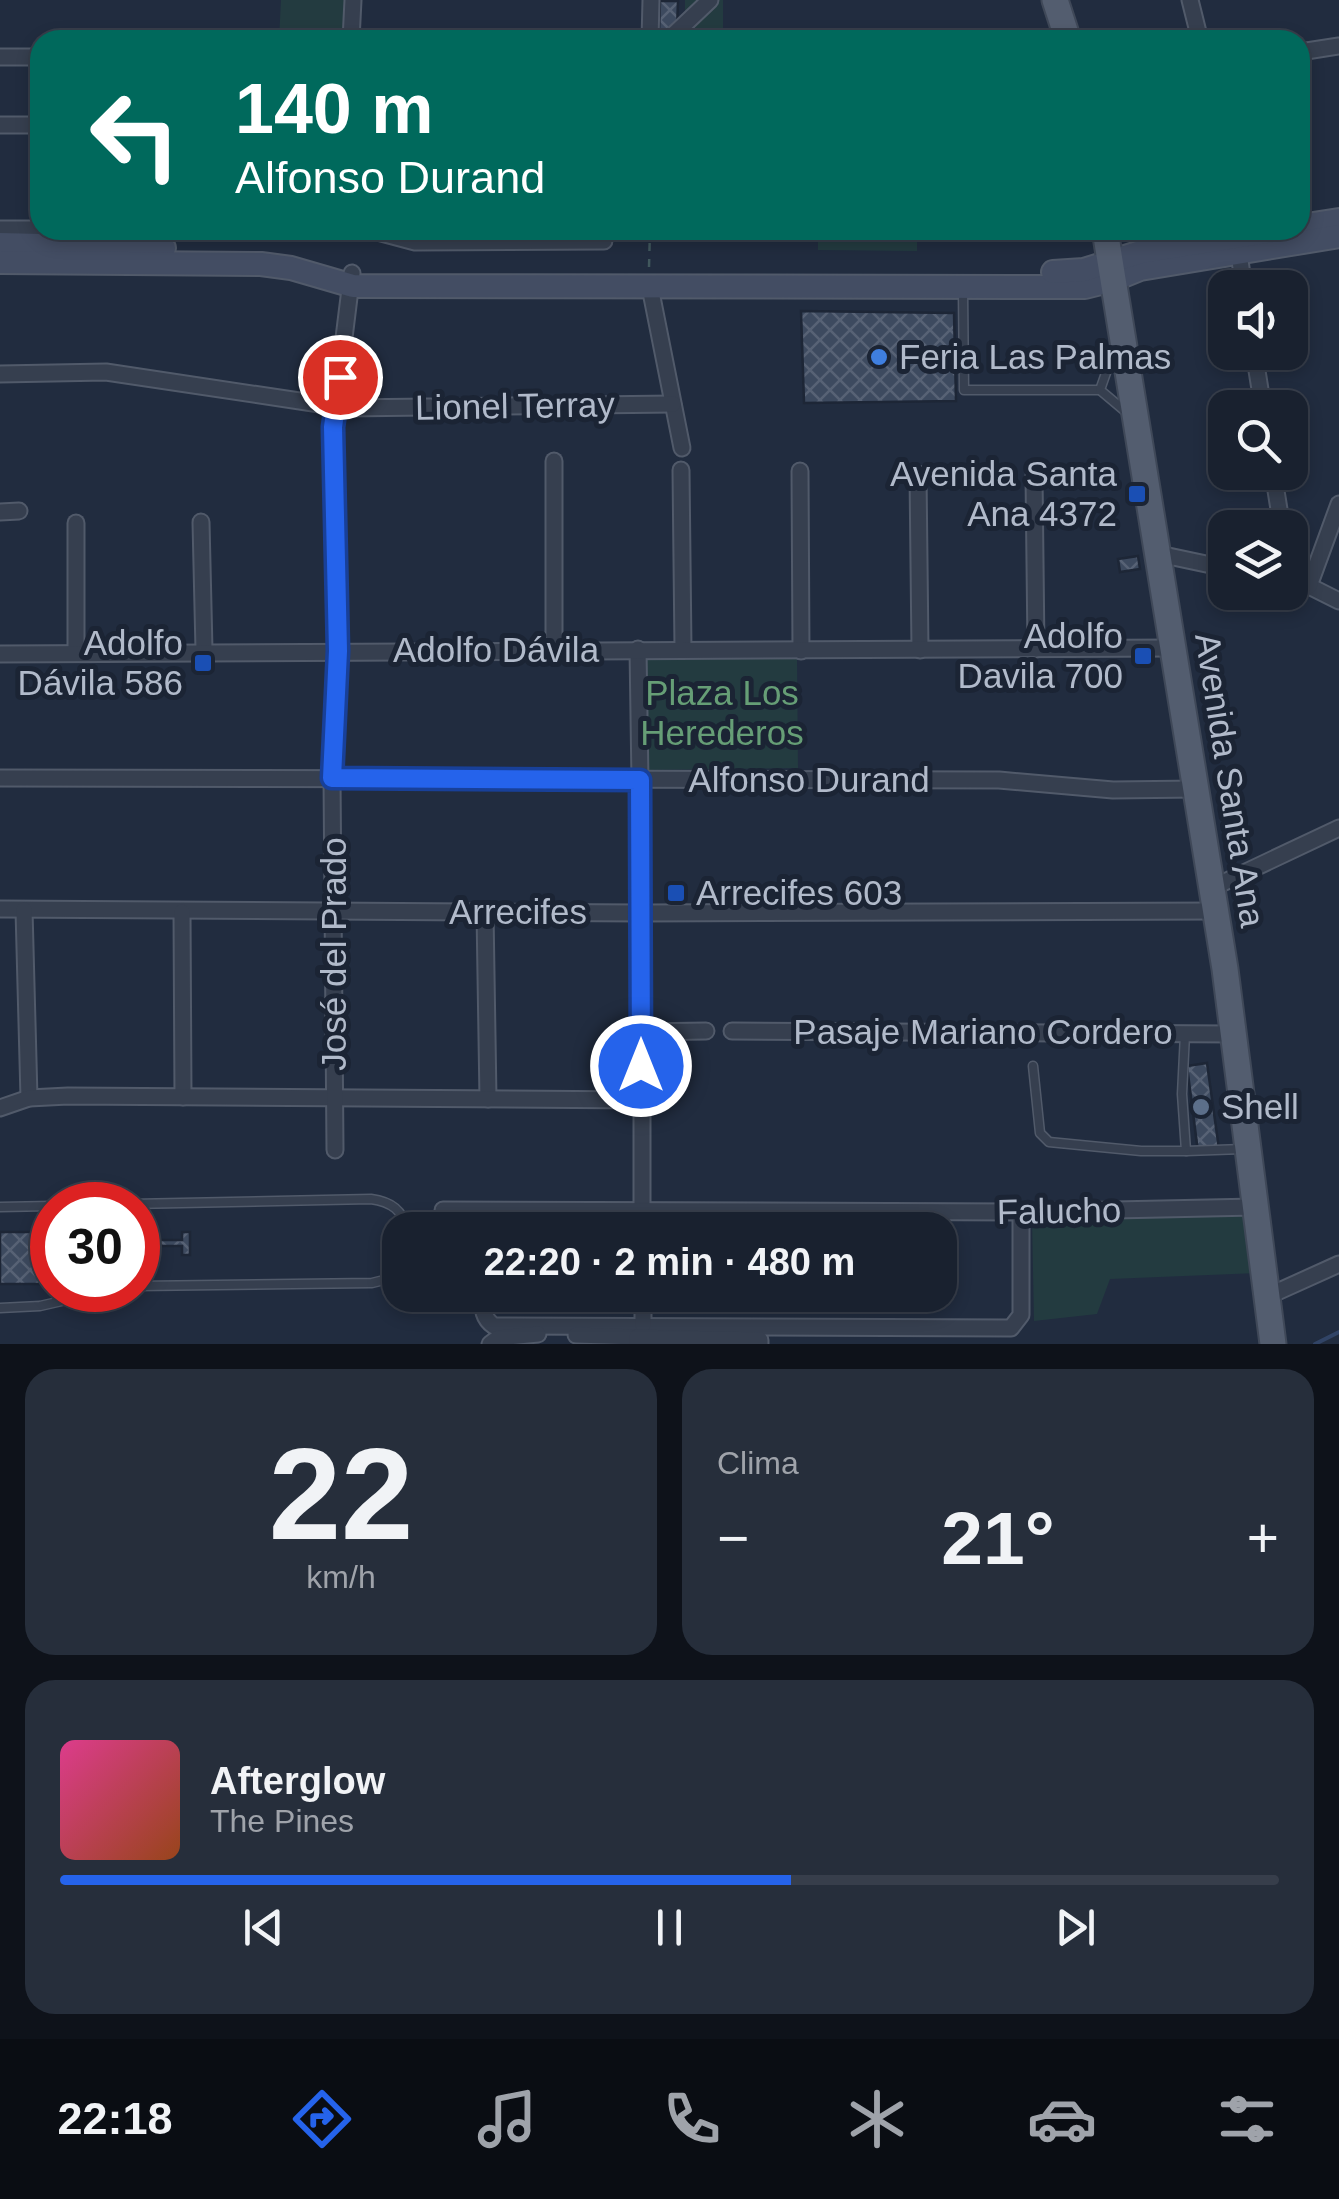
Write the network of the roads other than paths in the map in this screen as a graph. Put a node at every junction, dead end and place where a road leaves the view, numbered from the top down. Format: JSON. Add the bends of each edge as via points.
{"nodes":[{"id":1,"x":353,"y":0,"type":"edge"},
{"id":2,"x":651,"y":0,"type":"edge"},
{"id":3,"x":710,"y":0,"type":"edge"},
{"id":4,"x":1055,"y":0,"type":"edge"},
{"id":5,"x":1190,"y":0,"type":"edge"},
{"id":6,"x":352,"y":30,"type":"edge"},
{"id":7,"x":650,"y":30,"type":"edge"},
{"id":8,"x":678,"y":30,"type":"edge"},
{"id":9,"x":1065,"y":30,"type":"edge"},
{"id":10,"x":1198,"y":30,"type":"edge"},
{"id":11,"x":1339,"y":46,"type":"edge"},
{"id":12,"x":1310,"y":50,"type":"edge"},
{"id":13,"x":0,"y":57,"type":"edge"},
{"id":14,"x":30,"y":57,"type":"edge"},
{"id":15,"x":0,"y":125,"type":"edge"},
{"id":16,"x":30,"y":125,"type":"edge"},
{"id":17,"x":1339,"y":220,"type":"edge"},
{"id":18,"x":1310,"y":224,"type":"edge"},
{"id":19,"x":0,"y":228,"type":"edge"},
{"id":20,"x":30,"y":229,"type":"edge"},
{"id":21,"x":1339,"y":236,"type":"edge"},
{"id":22,"x":1310,"y":237,"type":"edge"},
{"id":23,"x":408,"y":240,"type":"edge"},
{"id":24,"x":1107,"y":240,"type":"edge"},
{"id":25,"x":1237,"y":240,"type":"edge"},
{"id":26,"x":604,"y":241,"type":"dead end"},
{"id":27,"x":0,"y":244,"type":"edge"},
{"id":28,"x":0,"y":262,"type":"edge"},
{"id":29,"x":1241,"y":270,"type":"edge"},
{"id":30,"x":1112,"y":271,"type":"junction"},
{"id":31,"x":353,"y":280,"type":"junction"},
{"id":32,"x":650,"y":280,"type":"junction"},
{"id":33,"x":963,"y":288,"type":"junction"},
{"id":34,"x":1121,"y":326,"type":"junction"},
{"id":35,"x":0,"y":374,"type":"edge"},
{"id":36,"x":1100,"y":390,"type":"junction"},
{"id":37,"x":673,"y":404,"type":"junction"},
{"id":38,"x":335,"y":407,"type":"junction"},
{"id":39,"x":1138,"y":432,"type":"junction"},
{"id":40,"x":682,"y":448,"type":"dead end"},
{"id":41,"x":554,"y":461,"type":"dead end"},
{"id":42,"x":681,"y":470,"type":"dead end"},
{"id":43,"x":800,"y":470,"type":"dead end"},
{"id":44,"x":918,"y":474,"type":"dead end"},
{"id":45,"x":1034,"y":475,"type":"dead end"},
{"id":46,"x":1339,"y":504,"type":"edge"},
{"id":47,"x":0,"y":512,"type":"edge"},
{"id":48,"x":19,"y":512,"type":"dead end"},
{"id":49,"x":201,"y":522,"type":"dead end"},
{"id":50,"x":76,"y":523,"type":"dead end"},
{"id":51,"x":1159,"y":554,"type":"junction"},
{"id":52,"x":1208,"y":564,"type":"edge"},
{"id":53,"x":1309,"y":586,"type":"junction"},
{"id":54,"x":1339,"y":586,"type":"edge"},
{"id":55,"x":1339,"y":601,"type":"edge"},
{"id":56,"x":1173,"y":648,"type":"junction"},
{"id":57,"x":554,"y":649,"type":"junction"},
{"id":58,"x":638,"y":649,"type":"junction"},
{"id":59,"x":683,"y":649,"type":"junction"},
{"id":60,"x":1036,"y":649,"type":"junction"},
{"id":61,"x":204,"y":650,"type":"junction"},
{"id":62,"x":920,"y":650,"type":"junction"},
{"id":63,"x":338,"y":651,"type":"junction"},
{"id":64,"x":801,"y":651,"type":"junction"},
{"id":65,"x":76,"y":652,"type":"junction"},
{"id":66,"x":0,"y":654,"type":"edge"},
{"id":67,"x":0,"y":778,"type":"edge"},
{"id":68,"x":332,"y":778,"type":"junction"},
{"id":69,"x":640,"y":780,"type":"junction"},
{"id":70,"x":1198,"y":790,"type":"junction"},
{"id":71,"x":1339,"y":828,"type":"edge"},
{"id":72,"x":1214,"y":900,"type":"junction"},
{"id":73,"x":0,"y":909,"type":"edge"},
{"id":74,"x":24,"y":910,"type":"junction"},
{"id":75,"x":333,"y":911,"type":"junction"},
{"id":76,"x":182,"y":912,"type":"junction"},
{"id":77,"x":485,"y":912,"type":"junction"},
{"id":78,"x":642,"y":913,"type":"junction"},
{"id":79,"x":732,"y":1031,"type":"dead end"},
{"id":80,"x":641,"y":1032,"type":"junction"},
{"id":81,"x":706,"y":1032,"type":"dead end"},
{"id":82,"x":1185,"y":1034,"type":"junction"},
{"id":83,"x":1233,"y":1034,"type":"junction"},
{"id":84,"x":1033,"y":1066,"type":"dead end"},
{"id":85,"x":183,"y":1096,"type":"junction"},
{"id":86,"x":29,"y":1098,"type":"junction"},
{"id":87,"x":335,"y":1098,"type":"junction"},
{"id":88,"x":488,"y":1098,"type":"junction"},
{"id":89,"x":641,"y":1100,"type":"junction"},
{"id":90,"x":0,"y":1108,"type":"edge"},
{"id":91,"x":1248,"y":1149,"type":"junction"},
{"id":92,"x":335,"y":1150,"type":"dead end"},
{"id":93,"x":1186,"y":1151,"type":"junction"},
{"id":94,"x":160,"y":1204,"type":"edge"},
{"id":95,"x":0,"y":1206,"type":"edge"},
{"id":96,"x":30,"y":1206,"type":"edge"},
{"id":97,"x":1255,"y":1208,"type":"junction"},
{"id":98,"x":443,"y":1210,"type":"dead end"},
{"id":99,"x":484,"y":1210,"type":"joint"},
{"id":100,"x":642,"y":1210,"type":"junction"},
{"id":101,"x":399,"y":1212,"type":"edge"},
{"id":102,"x":1021,"y":1212,"type":"junction"},
{"id":103,"x":1339,"y":1264,"type":"edge"},
{"id":104,"x":382,"y":1280,"type":"edge"},
{"id":105,"x":160,"y":1286,"type":"edge"},
{"id":106,"x":1266,"y":1297,"type":"junction"},
{"id":107,"x":30,"y":1306,"type":"edge"},
{"id":108,"x":0,"y":1308,"type":"edge"},
{"id":109,"x":483,"y":1312,"type":"edge"},
{"id":110,"x":877,"y":1327,"type":"junction"},
{"id":111,"x":639,"y":1335,"type":"edge"},
{"id":112,"x":1273,"y":1343,"type":"edge"},
{"id":113,"x":490,"y":1344,"type":"edge"},
{"id":114,"x":760,"y":1344,"type":"edge"},
{"id":115,"x":876,"y":1344,"type":"edge"}],
"edges":[{"from":1,"to":6,"type":"street"},
{"from":2,"to":7,"type":"street"},
{"from":3,"to":8,"type":"street"},
{"from":4,"to":9,"type":"main road"},
{"from":5,"to":10,"type":"street"},
{"from":11,"to":12,"type":"street"},
{"from":13,"to":14,"type":"street"},
{"from":15,"to":16,"type":"street"},
{"from":17,"to":18,"type":"main road"},
{"from":19,"to":20,"type":"street"},
{"from":21,"to":22,"type":"main road"},
{"from":23,"to":26,"type":"street"},
{"from":24,"to":30,"type":"main road","name":"Avenida Santa Ana"},
{"from":25,"to":29,"type":"street"},
{"from":25,"to":30,"type":"main road","via":[[1140,252]]},
{"from":27,"to":31,"type":"main road","via":[[273,251]]},
{"from":28,"to":31,"type":"main road","via":[[261,264]]},
{"from":30,"to":32,"type":"main road"},
{"from":30,"to":33,"type":"main road","via":[[1085,287]]},
{"from":30,"to":34,"type":"main road","name":"Avenida Santa Ana"},
{"from":31,"to":32,"type":"main road"},
{"from":31,"to":38,"type":"street","name":"José del Prado"},
{"from":32,"to":33,"type":"main road"},
{"from":32,"to":37,"type":"street"},
{"from":33,"to":36,"type":"lane","via":[[964,390]]},
{"from":34,"to":36,"type":"lane"},
{"from":34,"to":39,"type":"main road","name":"Avenida Santa Ana"},
{"from":35,"to":38,"type":"street","name":"Lionel Terray","via":[[106,372]]},
{"from":36,"to":39,"type":"lane","via":[[1122,406]]},
{"from":37,"to":38,"type":"street","name":"Lionel Terray"},
{"from":37,"to":40,"type":"street"},
{"from":38,"to":63,"type":"street","name":"José del Prado"},
{"from":39,"to":51,"type":"main road","name":"Avenida Santa Ana"},
{"from":41,"to":57,"type":"street"},
{"from":42,"to":59,"type":"street"},
{"from":43,"to":64,"type":"street"},
{"from":44,"to":62,"type":"street"},
{"from":45,"to":60,"type":"street"},
{"from":46,"to":53,"type":"street"},
{"from":47,"to":48,"type":"street"},
{"from":49,"to":61,"type":"street"},
{"from":50,"to":65,"type":"street"},
{"from":51,"to":52,"type":"street"},
{"from":51,"to":56,"type":"main road","name":"Avenida Santa Ana"},
{"from":53,"to":54,"type":"street"},
{"from":53,"to":55,"type":"street"},
{"from":56,"to":60,"type":"street","name":"Adolfo Dávila"},
{"from":56,"to":70,"type":"main road","name":"Avenida Santa Ana"},
{"from":57,"to":58,"type":"street","name":"Adolfo Dávila"},
{"from":57,"to":63,"type":"street","name":"Adolfo Dávila"},
{"from":58,"to":59,"type":"street","name":"Adolfo Dávila"},
{"from":58,"to":69,"type":"street"},
{"from":59,"to":64,"type":"street","name":"Adolfo Dávila"},
{"from":60,"to":62,"type":"street","name":"Adolfo Dávila"},
{"from":61,"to":63,"type":"street","name":"Adolfo Dávila"},
{"from":61,"to":65,"type":"street","name":"Adolfo Dávila"},
{"from":62,"to":64,"type":"street","name":"Adolfo Dávila"},
{"from":63,"to":68,"type":"street","name":"José del Prado"},
{"from":65,"to":66,"type":"street","name":"Adolfo Dávila"},
{"from":67,"to":68,"type":"street","name":"Alfonso Durand"},
{"from":68,"to":69,"type":"street","name":"Alfonso Durand"},
{"from":68,"to":75,"type":"street","name":"José del Prado"},
{"from":69,"to":70,"type":"street","name":"Alfonso Durand","via":[[999,780]]},
{"from":69,"to":78,"type":"street"},
{"from":70,"to":72,"type":"main road","name":"Avenida Santa Ana"},
{"from":71,"to":72,"type":"street"},
{"from":72,"to":78,"type":"street","name":"Arrecifes"},
{"from":72,"to":83,"type":"main road","name":"Avenida Santa Ana"},
{"from":73,"to":74,"type":"street","name":"Arrecifes"},
{"from":74,"to":76,"type":"street","name":"Arrecifes"},
{"from":74,"to":86,"type":"street"},
{"from":75,"to":76,"type":"street","name":"Arrecifes"},
{"from":75,"to":77,"type":"street","name":"Arrecifes"},
{"from":75,"to":87,"type":"street","name":"José del Prado"},
{"from":76,"to":85,"type":"street"},
{"from":77,"to":78,"type":"street","name":"Arrecifes"},
{"from":77,"to":88,"type":"street"},
{"from":78,"to":80,"type":"street"},
{"from":79,"to":82,"type":"street","name":"Pasaje Mariano Cordero"},
{"from":80,"to":81,"type":"street"},
{"from":80,"to":89,"type":"street"},
{"from":82,"to":83,"type":"street","name":"Pasaje Mariano Cordero"},
{"from":82,"to":93,"type":"lane"},
{"from":83,"to":91,"type":"main road","name":"Avenida Santa Ana"},
{"from":84,"to":93,"type":"lane","via":[[1040,1132],[1049,1142]]},
{"from":85,"to":86,"type":"street"},
{"from":85,"to":87,"type":"street"},
{"from":86,"to":90,"type":"street"},
{"from":87,"to":88,"type":"street"},
{"from":87,"to":92,"type":"street","name":"José del Prado"},
{"from":88,"to":89,"type":"street"},
{"from":89,"to":100,"type":"street"},
{"from":91,"to":93,"type":"lane"},
{"from":91,"to":97,"type":"main road","name":"Avenida Santa Ana"},
{"from":94,"to":101,"type":"lane","via":[[371,1200]]},
{"from":95,"to":96,"type":"lane"},
{"from":97,"to":102,"type":"street","name":"Falucho"},
{"from":97,"to":106,"type":"main road","name":"Avenida Santa Ana"},
{"from":98,"to":99,"type":"street","name":"Falucho"},
{"from":99,"to":100,"type":"street","name":"Falucho"},
{"from":100,"to":102,"type":"street","name":"Falucho"},
{"from":102,"to":110,"type":"street","via":[[1021,1315],[1011,1328]]},
{"from":103,"to":106,"type":"street"},
{"from":104,"to":105,"type":"lane"},
{"from":106,"to":112,"type":"main road","name":"Avenida Santa Ana"},
{"from":107,"to":108,"type":"lane"},
{"from":109,"to":111,"type":"street","via":[[494,1326]]},
{"from":110,"to":111,"type":"street"},
{"from":110,"to":115,"type":"street"},
{"from":111,"to":113,"type":"street","via":[[536,1334]]},
{"from":111,"to":114,"type":"street"}]}
